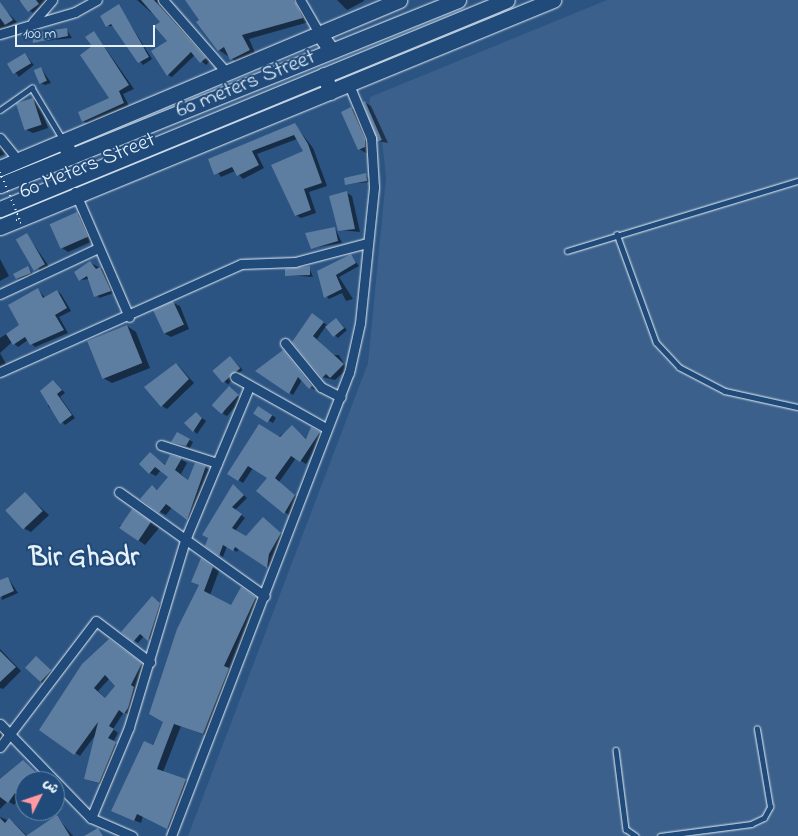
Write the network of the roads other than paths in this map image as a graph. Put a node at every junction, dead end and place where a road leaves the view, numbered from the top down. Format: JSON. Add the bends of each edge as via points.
{"nodes":[{"id":1,"x":52,"y":0,"type":"edge"},
{"id":2,"x":97,"y":0,"type":"edge"},
{"id":3,"x":162,"y":0,"type":"edge"},
{"id":4,"x":300,"y":0,"type":"edge"},
{"id":5,"x":399,"y":0,"type":"edge"},
{"id":6,"x":458,"y":0,"type":"edge"},
{"id":7,"x":507,"y":0,"type":"edge"},
{"id":8,"x":553,"y":0,"type":"edge"},
{"id":9,"x":32,"y":22,"type":"junction"},
{"id":10,"x":319,"y":33,"type":"junction"},
{"id":11,"x":0,"y":34,"type":"edge"},
{"id":12,"x":330,"y":49,"type":"junction"},
{"id":13,"x":226,"y":72,"type":"junction"},
{"id":14,"x":324,"y":75,"type":"junction"},
{"id":15,"x":349,"y":85,"type":"junction"},
{"id":16,"x":331,"y":92,"type":"junction"},
{"id":17,"x":0,"y":110,"type":"edge"},
{"id":18,"x":0,"y":138,"type":"edge"},
{"id":19,"x":64,"y":141,"type":"junction"},
{"id":20,"x":70,"y":157,"type":"junction"},
{"id":21,"x":18,"y":160,"type":"junction"},
{"id":22,"x":0,"y":168,"type":"edge"},
{"id":23,"x":798,"y":181,"type":"edge"},
{"id":24,"x":0,"y":185,"type":"edge"},
{"id":25,"x":73,"y":187,"type":"junction"},
{"id":26,"x":0,"y":208,"type":"edge"},
{"id":27,"x":0,"y":227,"type":"edge"},
{"id":28,"x":616,"y":234,"type":"junction"},
{"id":29,"x":367,"y":243,"type":"junction"},
{"id":30,"x":98,"y":248,"type":"junction"},
{"id":31,"x":567,"y":251,"type":"dead end"},
{"id":32,"x":0,"y":294,"type":"edge"},
{"id":33,"x":129,"y":317,"type":"junction"},
{"id":34,"x":285,"y":343,"type":"dead end"},
{"id":35,"x":0,"y":372,"type":"edge"},
{"id":36,"x":235,"y":377,"type":"dead end"},
{"id":37,"x":249,"y":387,"type":"junction"},
{"id":38,"x":341,"y":397,"type":"junction"},
{"id":39,"x":798,"y":407,"type":"edge"},
{"id":40,"x":326,"y":428,"type":"junction"},
{"id":41,"x":161,"y":446,"type":"dead end"},
{"id":42,"x":217,"y":463,"type":"junction"},
{"id":43,"x":119,"y":492,"type":"dead end"},
{"id":44,"x":185,"y":540,"type":"junction"},
{"id":45,"x":265,"y":596,"type":"junction"},
{"id":46,"x":150,"y":662,"type":"junction"},
{"id":47,"x":0,"y":724,"type":"edge"},
{"id":48,"x":757,"y":729,"type":"dead end"},
{"id":49,"x":10,"y":734,"type":"junction"},
{"id":50,"x":0,"y":747,"type":"edge"},
{"id":51,"x":616,"y":750,"type":"dead end"},
{"id":52,"x":45,"y":771,"type":"edge"},
{"id":53,"x":65,"y":791,"type":"edge"},
{"id":54,"x":91,"y":818,"type":"junction"},
{"id":55,"x":132,"y":836,"type":"edge"},
{"id":56,"x":171,"y":836,"type":"edge"},
{"id":57,"x":636,"y":836,"type":"edge"},
{"id":58,"x":660,"y":836,"type":"edge"}],
"edges":[{"from":1,"to":9,"type":"street"},
{"from":2,"to":9,"type":"street","via":[[75,12]]},
{"from":3,"to":13,"type":"street"},
{"from":4,"to":10,"type":"street"},
{"from":5,"to":10,"type":"main road","name":"60 Meters Street"},
{"from":6,"to":12,"type":"main road","name":"60 meters Street"},
{"from":7,"to":14,"type":"main road","name":"60 meters Street"},
{"from":8,"to":15,"type":"main road","name":"60 Meters Street"},
{"from":9,"to":11,"type":"street"},
{"from":10,"to":12,"type":"main road"},
{"from":10,"to":13,"type":"main road","name":"60 Meters Street"},
{"from":12,"to":20,"type":"main road","name":"60 meters Street"},
{"from":13,"to":19,"type":"main road","name":"60 Meters Street"},
{"from":14,"to":16,"type":"main road"},
{"from":14,"to":25,"type":"main road","name":"60 meters Street"},
{"from":15,"to":16,"type":"main road","name":"60 Meters Street"},
{"from":15,"to":29,"type":"street","via":[[371,138],[374,187]]},
{"from":16,"to":25,"type":"main road","name":"60 Meters Street"},
{"from":17,"to":19,"type":"lane","via":[[32,88]]},
{"from":18,"to":21,"type":"street"},
{"from":19,"to":20,"type":"main road"},
{"from":19,"to":21,"type":"main road","name":"60 Meters Street"},
{"from":20,"to":24,"type":"main road","name":"60 meters Street"},
{"from":21,"to":22,"type":"main road","name":"60 Meters Street"},
{"from":23,"to":28,"type":"lane"},
{"from":25,"to":26,"type":"main road","name":"60 meters Street"},
{"from":25,"to":27,"type":"main road","name":"60 Meters Street"},
{"from":25,"to":30,"type":"street"},
{"from":28,"to":31,"type":"lane"},
{"from":28,"to":39,"type":"lane","via":[[656,342],[679,366],[725,390]]},
{"from":29,"to":33,"type":"street","via":[[295,262],[241,264]]},
{"from":29,"to":38,"type":"street","via":[[360,323]]},
{"from":30,"to":32,"type":"street"},
{"from":30,"to":33,"type":"street"},
{"from":33,"to":35,"type":"street"},
{"from":34,"to":38,"type":"street","via":[[321,387]]},
{"from":36,"to":37,"type":"street"},
{"from":37,"to":40,"type":"street"},
{"from":37,"to":42,"type":"street"},
{"from":38,"to":40,"type":"street"},
{"from":40,"to":45,"type":"street"},
{"from":41,"to":42,"type":"street"},
{"from":42,"to":44,"type":"street"},
{"from":43,"to":44,"type":"street"},
{"from":44,"to":45,"type":"street"},
{"from":44,"to":46,"type":"street"},
{"from":45,"to":56,"type":"street"},
{"from":46,"to":49,"type":"street","via":[[96,621]]},
{"from":46,"to":54,"type":"street","via":[[129,727]]},
{"from":47,"to":49,"type":"street"},
{"from":48,"to":58,"type":"lane","via":[[770,807],[764,818],[751,824]]},
{"from":49,"to":50,"type":"street"},
{"from":49,"to":52,"type":"street"},
{"from":51,"to":57,"type":"lane","via":[[626,829]]},
{"from":53,"to":54,"type":"street"},
{"from":54,"to":55,"type":"street"}]}
